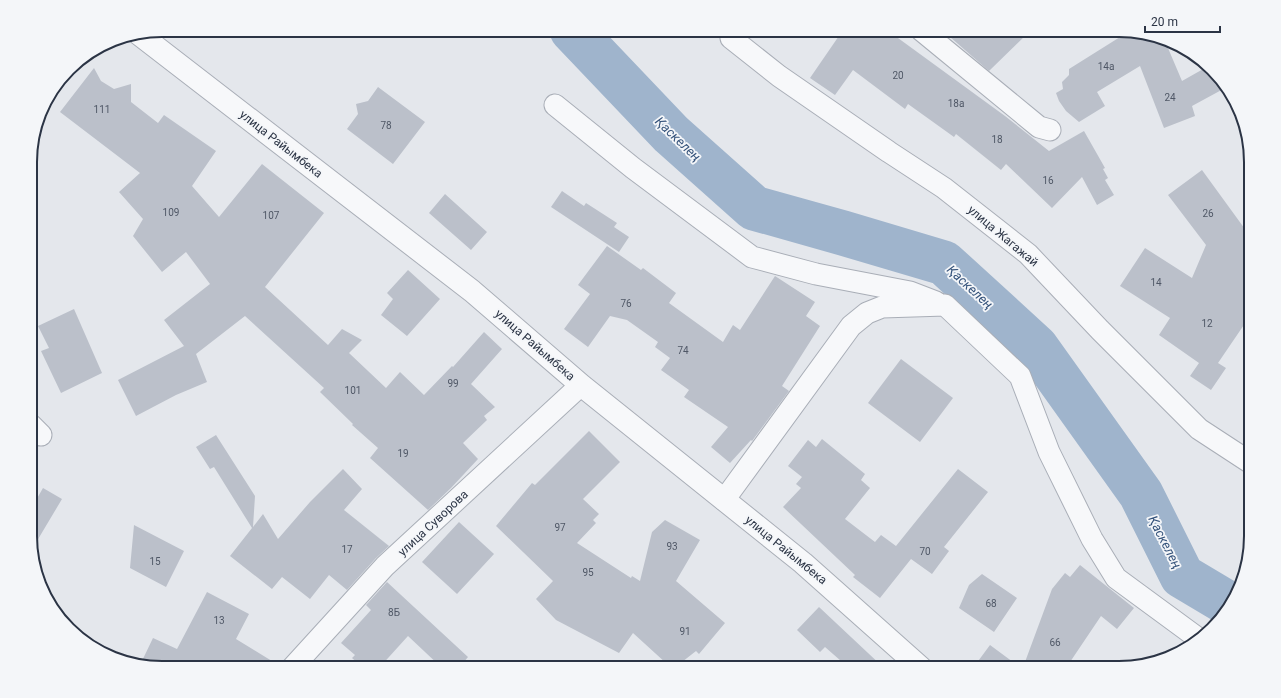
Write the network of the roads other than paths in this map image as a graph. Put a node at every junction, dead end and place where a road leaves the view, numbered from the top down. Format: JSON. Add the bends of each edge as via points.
{"nodes":[{"id":1,"x":734,"y":37,"type":"edge"},
{"id":2,"x":930,"y":37,"type":"edge"},
{"id":3,"x":144,"y":38,"type":"edge"},
{"id":4,"x":555,"y":105,"type":"dead end"},
{"id":5,"x":1050,"y":130,"type":"dead end"},
{"id":6,"x":945,"y":305,"type":"junction"},
{"id":7,"x":581,"y":385,"type":"junction"},
{"id":8,"x":1244,"y":458,"type":"edge"},
{"id":9,"x":724,"y":500,"type":"junction"},
{"id":10,"x":1194,"y":636,"type":"edge"},
{"id":11,"x":298,"y":661,"type":"edge"},
{"id":12,"x":913,"y":661,"type":"edge"}],
"edges":[{"from":1,"to":8,"type":"street","name":"улица Жагажай","via":[[778,76],[944,188],[1028,254],[1199,429]]},
{"from":2,"to":5,"type":"street","via":[[1039,127]]},
{"from":3,"to":7,"type":"street","name":"улица Райымбека","via":[[472,291]]},
{"from":4,"to":6,"type":"street","via":[[633,168],[752,257],[816,274],[910,292]]},
{"from":6,"to":9,"type":"street","via":[[882,307],[867,313],[851,326]]},
{"from":6,"to":10,"type":"street","via":[[1020,376],[1049,452],[1092,539],[1116,578]]},
{"from":7,"to":9,"type":"street","name":"улица Райымбека"},
{"from":7,"to":11,"type":"street","name":"улица Суворова","via":[[386,566]]},
{"from":9,"to":12,"type":"street","name":"улица Райымбека","via":[[803,563]]}]}
